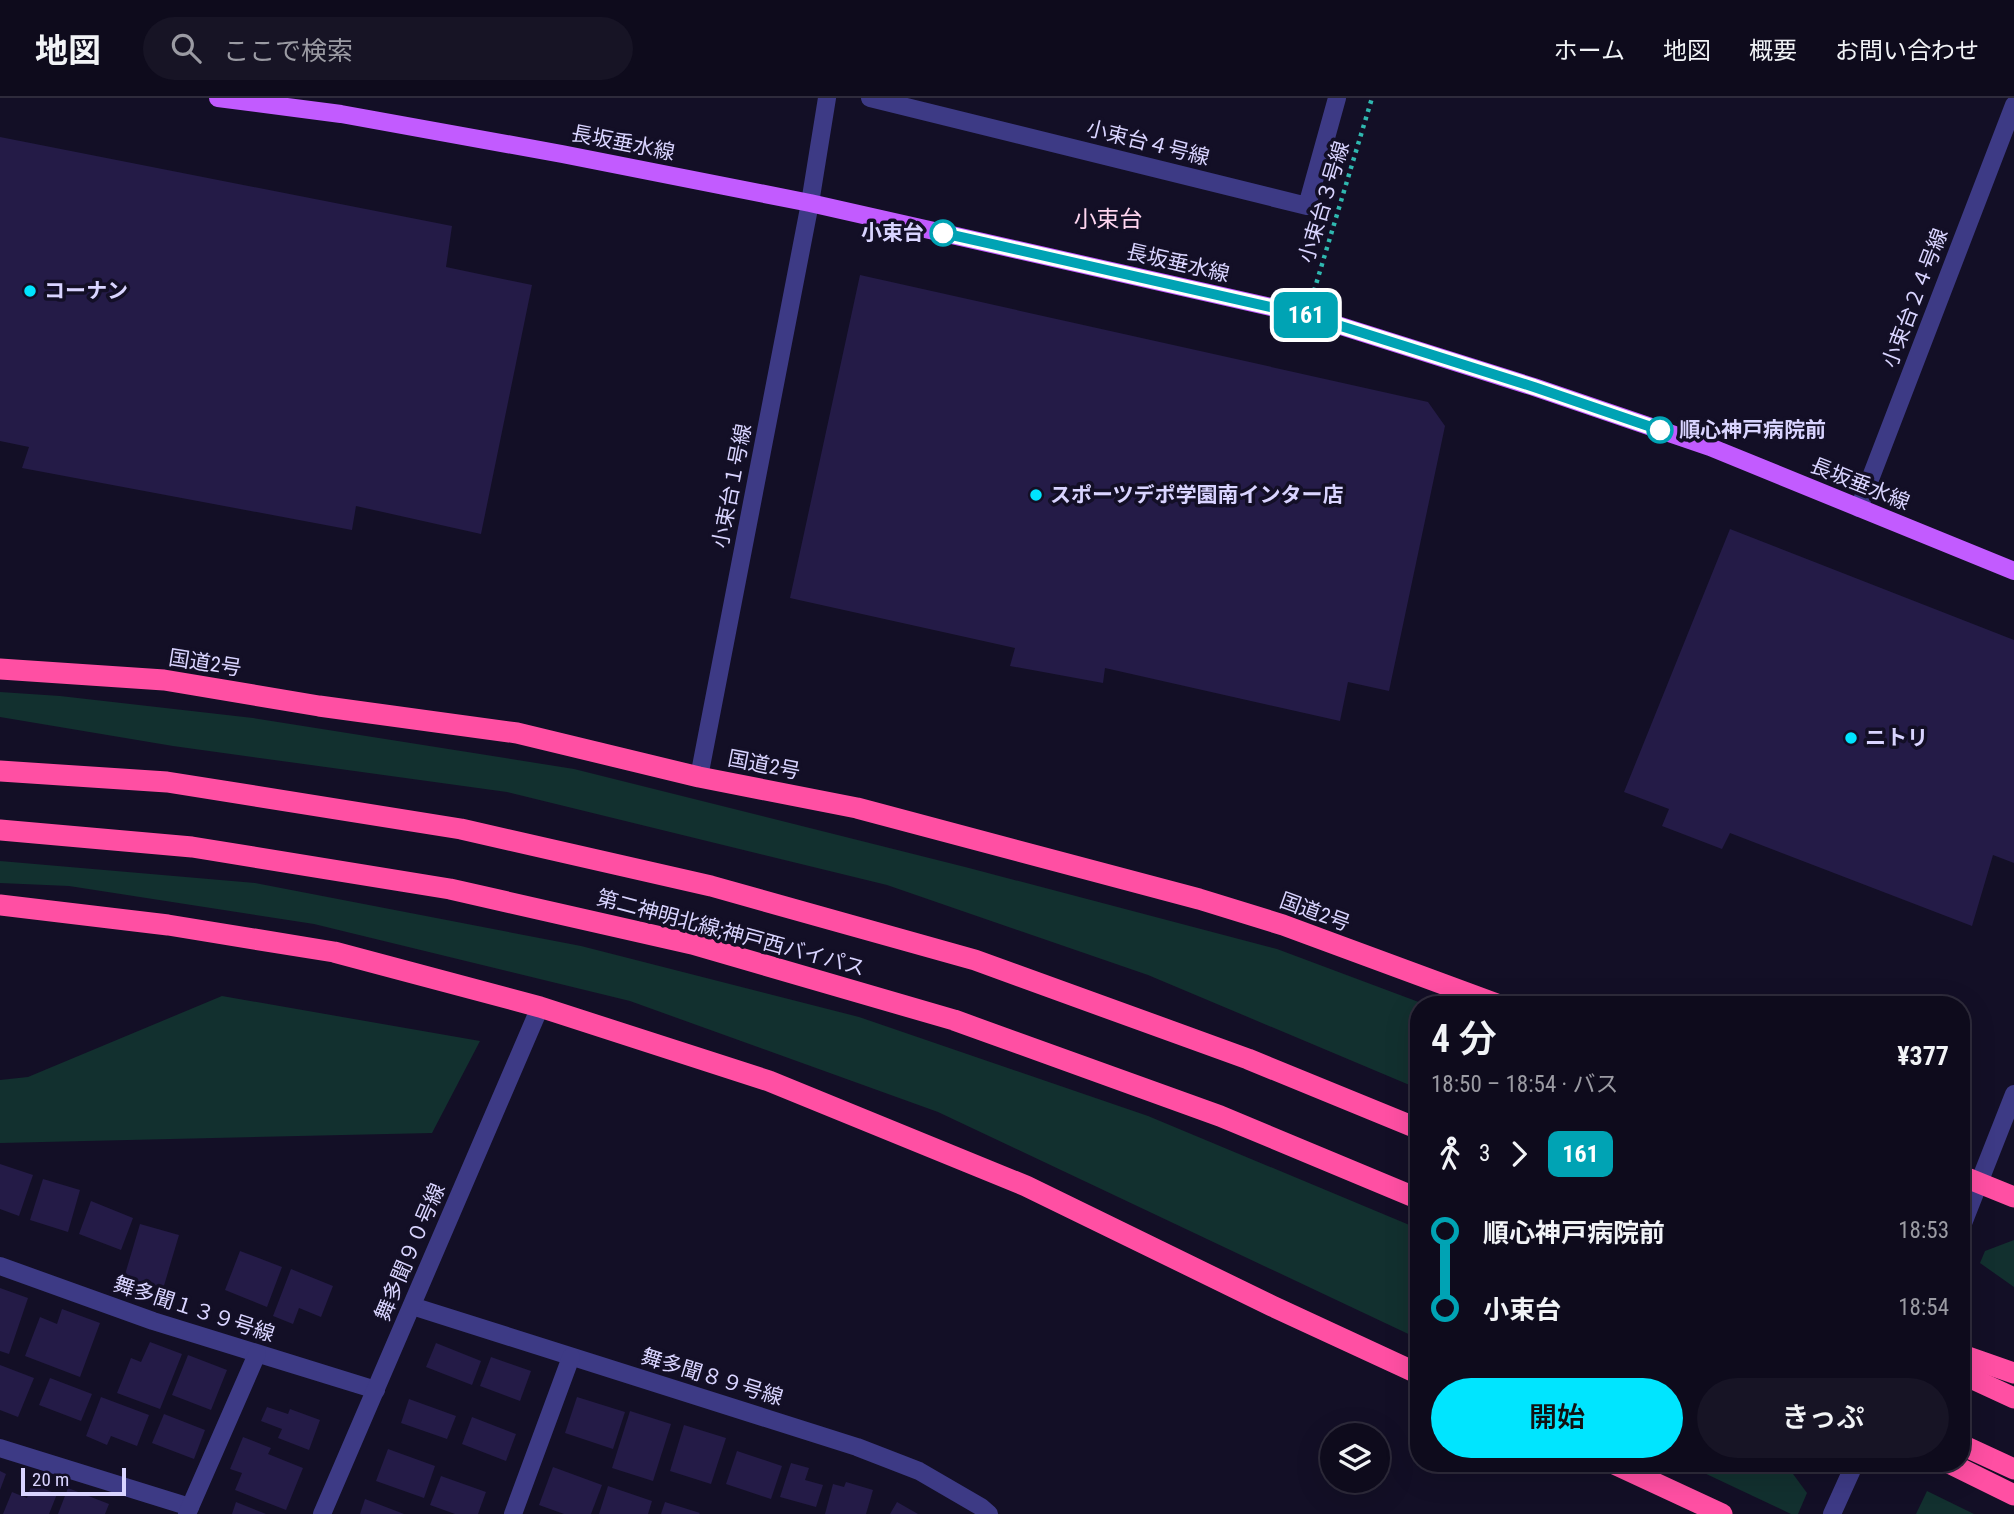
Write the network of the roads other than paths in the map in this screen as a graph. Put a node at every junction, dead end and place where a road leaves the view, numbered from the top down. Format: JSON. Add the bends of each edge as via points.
{"nodes":[{"id":1,"x":218,"y":98,"type":"edge"},
{"id":2,"x":827,"y":98,"type":"edge"},
{"id":3,"x":870,"y":98,"type":"edge"},
{"id":4,"x":1337,"y":98,"type":"edge"},
{"id":5,"x":2014,"y":105,"type":"edge"},
{"id":6,"x":810,"y":203,"type":"junction"},
{"id":7,"x":1859,"y":508,"type":"junction"},
{"id":8,"x":2014,"y":571,"type":"edge"},
{"id":9,"x":0,"y":669,"type":"edge"},
{"id":10,"x":0,"y":758,"type":"edge"},
{"id":11,"x":0,"y":771,"type":"edge"},
{"id":12,"x":699,"y":777,"type":"junction"},
{"id":13,"x":167,"y":782,"type":"junction"},
{"id":14,"x":0,"y":830,"type":"edge"},
{"id":15,"x":0,"y":905,"type":"edge"},
{"id":16,"x":1475,"y":996,"type":"edge"},
{"id":17,"x":540,"y":1007,"type":"junction"},
{"id":18,"x":2014,"y":1094,"type":"edge"},
{"id":19,"x":1410,"y":1125,"type":"edge"},
{"id":20,"x":1971,"y":1180,"type":"edge"},
{"id":21,"x":1410,"y":1195,"type":"edge"},
{"id":22,"x":2014,"y":1197,"type":"edge"},
{"id":23,"x":0,"y":1266,"type":"edge"},
{"id":24,"x":412,"y":1306,"type":"junction"},
{"id":25,"x":257,"y":1354,"type":"junction"},
{"id":26,"x":572,"y":1357,"type":"junction"},
{"id":27,"x":1970,"y":1357,"type":"edge"},
{"id":28,"x":1410,"y":1370,"type":"edge"},
{"id":29,"x":2014,"y":1373,"type":"edge"},
{"id":30,"x":1970,"y":1378,"type":"edge"},
{"id":31,"x":376,"y":1390,"type":"junction"},
{"id":32,"x":2014,"y":1398,"type":"edge"},
{"id":33,"x":0,"y":1448,"type":"edge"},
{"id":34,"x":1970,"y":1449,"type":"edge"},
{"id":35,"x":2014,"y":1469,"type":"edge"},
{"id":36,"x":1631,"y":1472,"type":"edge"},
{"id":37,"x":1851,"y":1472,"type":"edge"},
{"id":38,"x":1967,"y":1472,"type":"edge"},
{"id":39,"x":2014,"y":1495,"type":"edge"},
{"id":40,"x":188,"y":1511,"type":"edge"},
{"id":41,"x":322,"y":1514,"type":"edge"},
{"id":42,"x":513,"y":1514,"type":"edge"},
{"id":43,"x":989,"y":1514,"type":"edge"},
{"id":44,"x":1722,"y":1514,"type":"edge"},
{"id":45,"x":1832,"y":1514,"type":"edge"}],
"edges":[{"from":1,"to":6,"type":"main road","name":"長坂垂水線","via":[[341,114],[562,153]]},
{"from":2,"to":6,"type":"street","name":"小束台１号線"},
{"from":3,"to":4,"type":"street","name":"小束台４号線","via":[[1307,206]]},
{"from":5,"to":7,"type":"street","name":"小束台２４号線"},
{"from":6,"to":7,"type":"main road","name":"長坂垂水線","via":[[1306,315],[1710,447]]},
{"from":6,"to":12,"type":"street","name":"小束台１号線"},
{"from":7,"to":8,"type":"main road","name":"長坂垂水線"},
{"from":9,"to":12,"type":"highway","name":"国道2号","via":[[164,680],[517,733]]},
{"from":10,"to":13,"type":"highway"},
{"from":11,"to":13,"type":"highway","name":"第二神明北線;神戸西バイパス"},
{"from":12,"to":16,"type":"highway","name":"国道2号","via":[[857,808],[1199,899]]},
{"from":13,"to":19,"type":"highway","name":"第二神明北線;神戸西バイパス","via":[[461,829],[711,886],[975,960],[1248,1059]]},
{"from":14,"to":21,"type":"highway","name":"第二神明北線;神戸西バイパス","via":[[192,847],[450,889],[692,944],[954,1020],[1220,1116]]},
{"from":15,"to":17,"type":"highway","via":[[168,925],[334,952]]},
{"from":17,"to":24,"type":"street","name":"舞多聞９０号線"},
{"from":17,"to":28,"type":"highway","via":[[769,1081],[1026,1186]]},
{"from":18,"to":20,"type":"street"},
{"from":20,"to":22,"type":"highway"},
{"from":23,"to":25,"type":"street","name":"舞多聞１３９号線"},
{"from":24,"to":26,"type":"street","name":"舞多聞８９号線"},
{"from":24,"to":31,"type":"street","name":"舞多聞９０号線"},
{"from":25,"to":31,"type":"street","name":"舞多聞１３９号線"},
{"from":25,"to":40,"type":"street"},
{"from":26,"to":42,"type":"street"},
{"from":26,"to":43,"type":"street","name":"舞多聞８９号線","via":[[857,1447],[919,1471]]},
{"from":27,"to":29,"type":"highway"},
{"from":30,"to":32,"type":"highway"},
{"from":31,"to":41,"type":"street","name":"舞多聞９０号線"},
{"from":33,"to":40,"type":"street"},
{"from":34,"to":35,"type":"highway"},
{"from":36,"to":44,"type":"highway"},
{"from":37,"to":45,"type":"street"},
{"from":38,"to":39,"type":"highway"}]}
